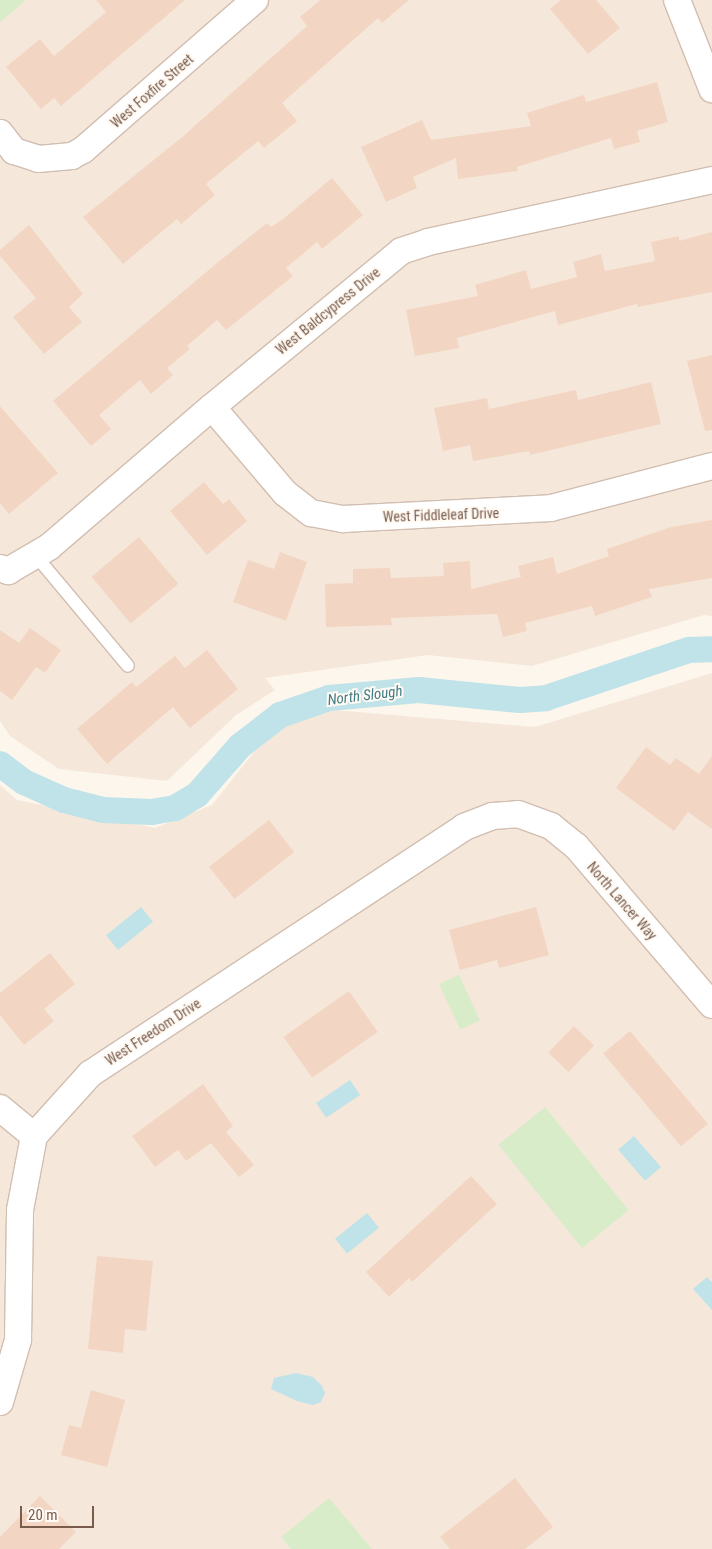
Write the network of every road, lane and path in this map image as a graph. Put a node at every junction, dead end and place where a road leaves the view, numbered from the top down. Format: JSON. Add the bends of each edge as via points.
{"nodes":[{"id":1,"x":255,"y":0,"type":"edge"},
{"id":2,"x":677,"y":0,"type":"edge"},
{"id":3,"x":712,"y":89,"type":"edge"},
{"id":4,"x":0,"y":133,"type":"edge"},
{"id":5,"x":712,"y":180,"type":"edge"},
{"id":6,"x":212,"y":407,"type":"junction"},
{"id":7,"x":712,"y":466,"type":"edge"},
{"id":8,"x":36,"y":556,"type":"junction"},
{"id":9,"x":4,"y":569,"type":"edge"},
{"id":10,"x":128,"y":666,"type":"dead end"},
{"id":11,"x":518,"y":814,"type":"joint"},
{"id":12,"x":712,"y":1006,"type":"edge"},
{"id":13,"x":0,"y":1108,"type":"edge"},
{"id":14,"x":34,"y":1136,"type":"junction"},
{"id":15,"x":0,"y":1402,"type":"edge"}],
"edges":[{"from":1,"to":4,"type":"street","name":"West Foxfire Street","via":[[83,150],[72,156],[38,159],[14,151]]},
{"from":2,"to":3,"type":"street"},
{"from":5,"to":6,"type":"street","name":"West Baldcypress Drive","via":[[428,242],[402,251]]},
{"from":6,"to":7,"type":"street","name":"West Fiddleleaf Drive","via":[[285,493],[310,513],[343,519],[551,508]]},
{"from":6,"to":8,"type":"street","name":"West Baldcypress Drive"},
{"from":8,"to":9,"type":"street","name":"West Baldcypress Drive"},
{"from":8,"to":10,"type":"lane"},
{"from":11,"to":12,"type":"street","name":"North Lancer Way","via":[[551,826],[576,846]]},
{"from":11,"to":14,"type":"street","name":"West Freedom Drive","via":[[492,816],[464,827],[90,1074]]},
{"from":13,"to":14,"type":"street"},
{"from":14,"to":15,"type":"street","via":[[20,1210],[18,1340]]}]}
